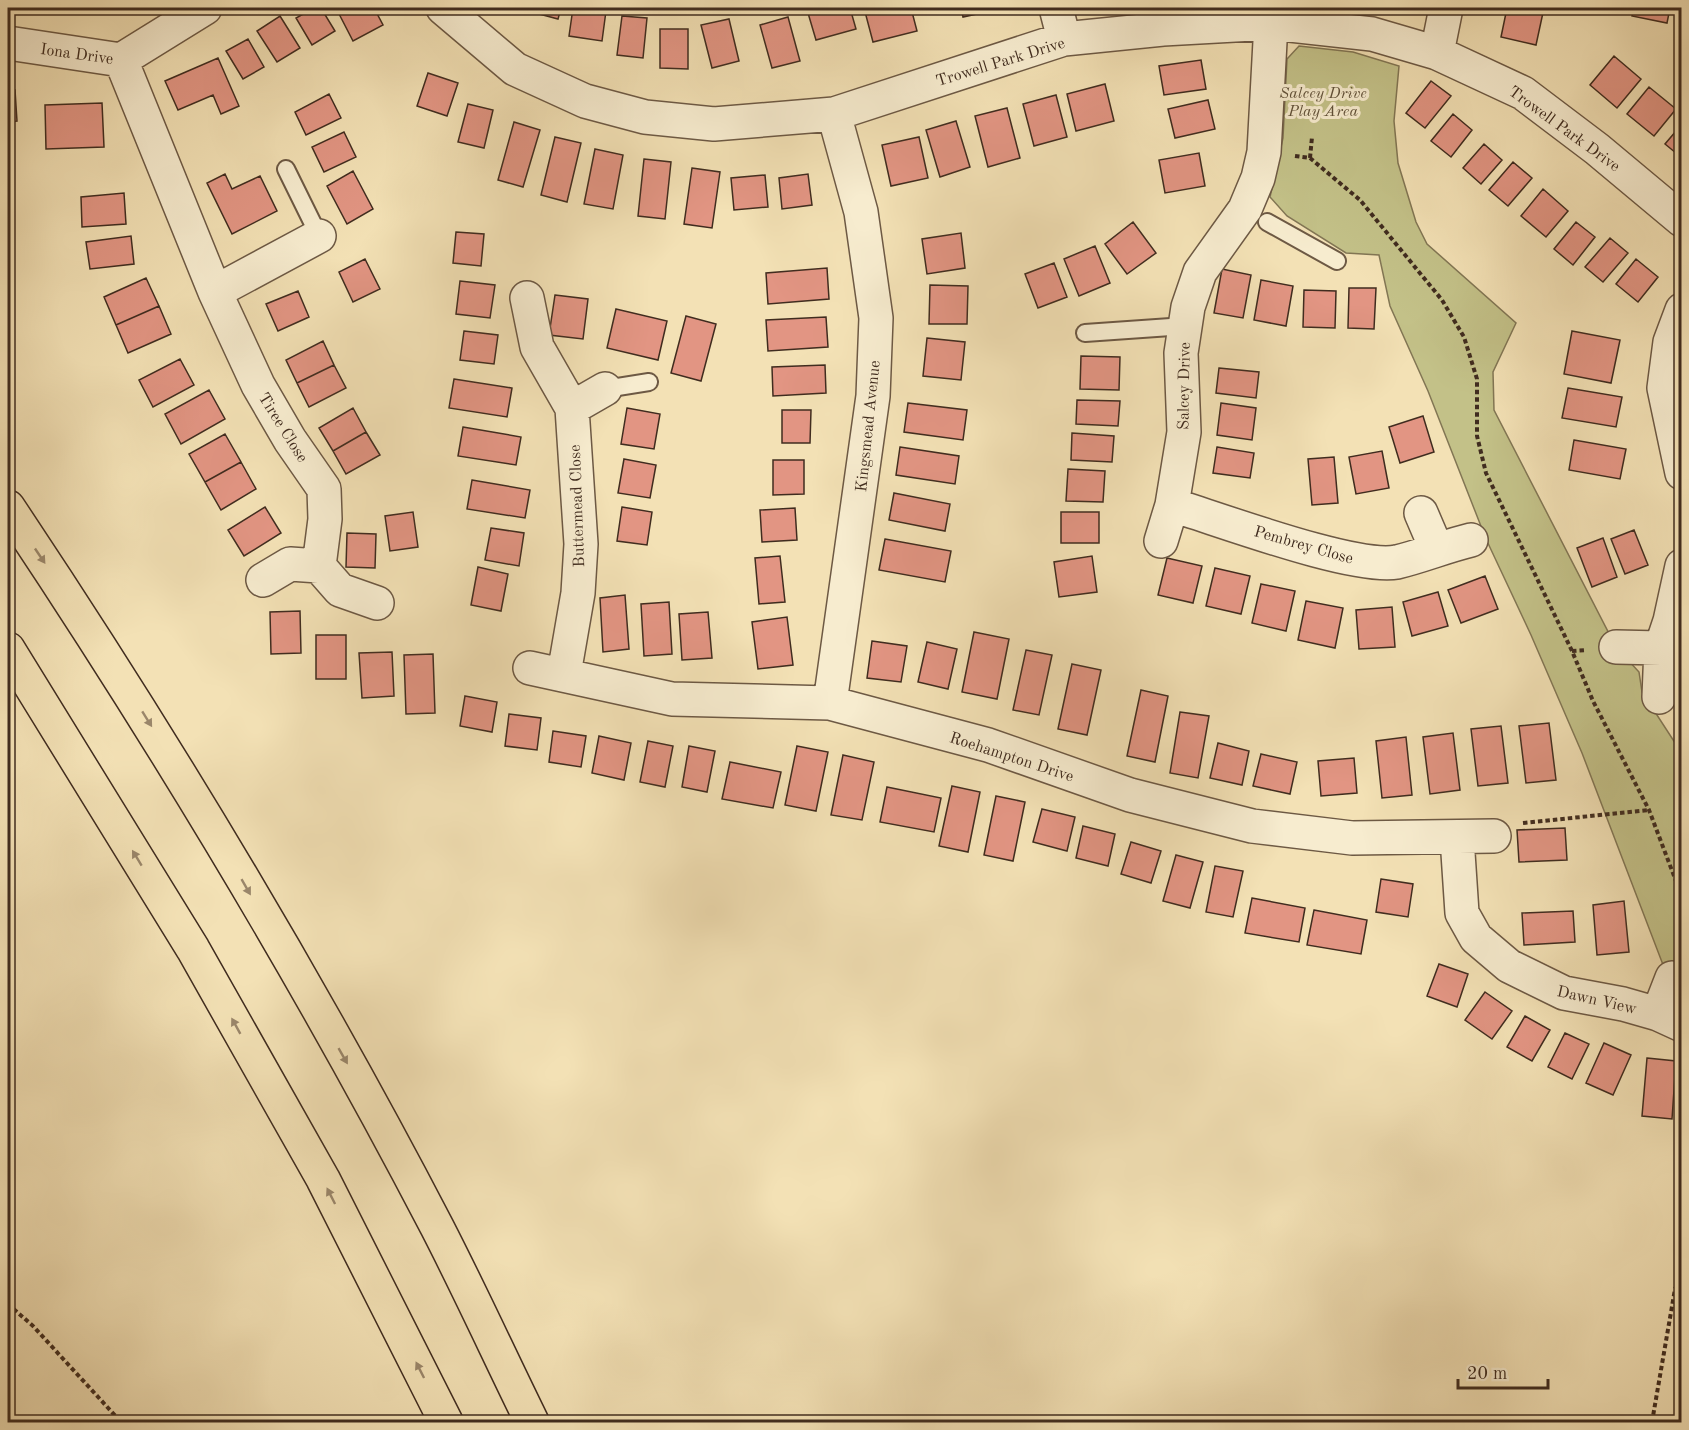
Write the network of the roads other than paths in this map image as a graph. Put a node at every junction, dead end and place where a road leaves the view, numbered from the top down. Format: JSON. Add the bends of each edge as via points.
{"nodes":[{"id":1,"x":205,"y":8,"type":"edge"},
{"id":2,"x":443,"y":8,"type":"edge"},
{"id":3,"x":1056,"y":8,"type":"edge"},
{"id":4,"x":1446,"y":8,"type":"edge"},
{"id":5,"x":1271,"y":23,"type":"junction"},
{"id":6,"x":1064,"y":39,"type":"junction"},
{"id":7,"x":8,"y":43,"type":"edge"},
{"id":8,"x":1437,"y":53,"type":"junction"},
{"id":9,"x":121,"y":60,"type":"junction"},
{"id":10,"x":834,"y":114,"type":"junction"},
{"id":11,"x":286,"y":169,"type":"dead end"},
{"id":12,"x":1256,"y":216,"type":"junction"},
{"id":13,"x":1682,"y":220,"type":"edge"},
{"id":14,"x":319,"y":236,"type":"joint"},
{"id":15,"x":1337,"y":261,"type":"dead end"},
{"id":16,"x":215,"y":292,"type":"junction"},
{"id":17,"x":527,"y":298,"type":"dead end"},
{"id":18,"x":1682,"y":310,"type":"edge"},
{"id":19,"x":1185,"y":326,"type":"junction"},
{"id":20,"x":1085,"y":333,"type":"dead end"},
{"id":21,"x":650,"y":382,"type":"dead end"},
{"id":22,"x":605,"y":389,"type":"joint"},
{"id":23,"x":572,"y":408,"type":"junction"},
{"id":24,"x":1682,"y":473,"type":"edge"},
{"id":25,"x":1172,"y":505,"type":"junction"},
{"id":26,"x":8,"y":507,"type":"edge"},
{"id":27,"x":1421,"y":513,"type":"dead end"},
{"id":28,"x":1471,"y":540,"type":"dead end"},
{"id":29,"x":1161,"y":541,"type":"dead end"},
{"id":30,"x":1436,"y":548,"type":"junction"},
{"id":31,"x":319,"y":566,"type":"junction"},
{"id":32,"x":1682,"y":566,"type":"edge"},
{"id":33,"x":263,"y":580,"type":"dead end"},
{"id":34,"x":378,"y":603,"type":"dead end"},
{"id":35,"x":1616,"y":647,"type":"dead end"},
{"id":36,"x":1661,"y":648,"type":"junction"},
{"id":37,"x":8,"y":649,"type":"edge"},
{"id":38,"x":530,"y":668,"type":"dead end"},
{"id":39,"x":564,"y":674,"type":"junction"},
{"id":40,"x":1659,"y":697,"type":"dead end"},
{"id":41,"x":830,"y":704,"type":"junction"},
{"id":42,"x":1494,"y":836,"type":"road end"},
{"id":43,"x":1457,"y":838,"type":"junction"},
{"id":44,"x":1672,"y":978,"type":"dead end"},
{"id":45,"x":1670,"y":1019,"type":"edge"},
{"id":46,"x":446,"y":1422,"type":"edge"},
{"id":47,"x":531,"y":1422,"type":"edge"}],
"edges":[{"from":1,"to":9,"type":"street","name":"Iona Drive"},
{"from":2,"to":10,"type":"street","name":"Trowell Park Drive","via":[[515,69],[585,101],[645,117],[714,124]]},
{"from":3,"to":6,"type":"street"},
{"from":4,"to":8,"type":"street"},
{"from":5,"to":6,"type":"street","name":"Trowell Park Drive"},
{"from":5,"to":8,"type":"street","name":"Trowell Park Drive","via":[[1372,34]]},
{"from":5,"to":12,"type":"street","name":"Salcey Drive","via":[[1264,152]]},
{"from":6,"to":10,"type":"street","name":"Trowell Park Drive"},
{"from":7,"to":9,"type":"street","name":"Iona Drive"},
{"from":8,"to":13,"type":"street","name":"Trowell Park Drive","via":[[1523,93]]},
{"from":9,"to":16,"type":"street","name":"Tiree Close"},
{"from":10,"to":41,"type":"street","name":"Kingsmead Avenue","via":[[861,212],[876,318],[873,396]]},
{"from":11,"to":14,"type":"lane"},
{"from":12,"to":15,"type":"lane"},
{"from":12,"to":19,"type":"street","name":"Salcey Drive","via":[[1200,273]]},
{"from":14,"to":16,"type":"street"},
{"from":16,"to":31,"type":"street","name":"Tiree Close","via":[[258,385],[324,489]]},
{"from":17,"to":23,"type":"street","name":"Buttermead Close","via":[[537,347]]},
{"from":18,"to":24,"type":"street","via":[[1670,342],[1664,388]]},
{"from":19,"to":20,"type":"lane"},
{"from":19,"to":25,"type":"street","name":"Salcey Drive","via":[[1181,353],[1184,432]]},
{"from":21,"to":22,"type":"lane"},
{"from":22,"to":23,"type":"street"},
{"from":23,"to":39,"type":"street","name":"Buttermead Close","via":[[581,544],[578,593]]},
{"from":25,"to":29,"type":"street","name":"Salcey Drive"},
{"from":25,"to":30,"type":"street","name":"Pembrey Close","via":[[1324,552],[1373,562],[1396,562]]},
{"from":26,"to":47,"type":"highway","one_way":true,"via":[[153,729],[303,985],[437,1228]]},
{"from":27,"to":30,"type":"street"},
{"from":28,"to":30,"type":"street","name":"Pembrey Close"},
{"from":31,"to":33,"type":"street","via":[[290,564]]},
{"from":31,"to":34,"type":"street","via":[[340,590]]},
{"from":32,"to":36,"type":"street"},
{"from":35,"to":36,"type":"street"},
{"from":36,"to":40,"type":"street"},
{"from":46,"to":37,"type":"highway","one_way":true,"via":[[323,1179],[193,950]]},
{"from":38,"to":39,"type":"street","name":"Roehampton Drive"},
{"from":39,"to":41,"type":"street","name":"Roehampton Drive","via":[[672,699]]},
{"from":41,"to":43,"type":"street","name":"Roehampton Drive","via":[[988,745],[1130,795],[1252,826],[1352,838]]},
{"from":42,"to":43,"type":"street","name":"Roehampton Drive"},
{"from":43,"to":45,"type":"street","name":"Dawn View","via":[[1462,913],[1476,938],[1509,966],[1542,984]]},
{"from":44,"to":45,"type":"street","name":"Dawn View"}]}
